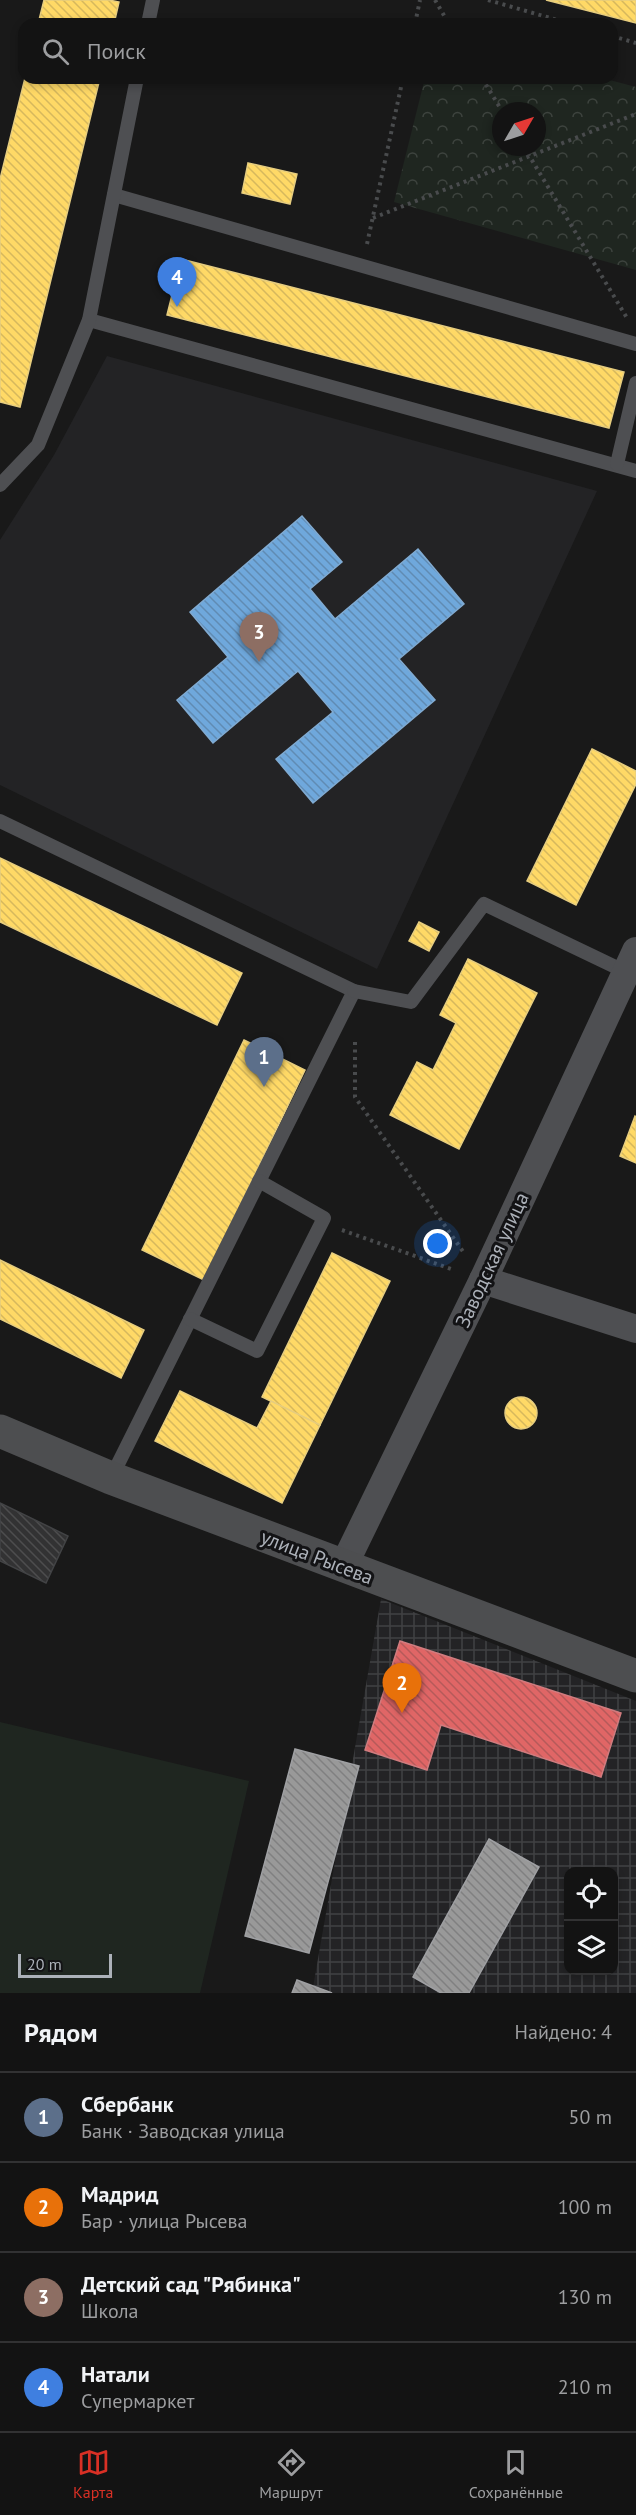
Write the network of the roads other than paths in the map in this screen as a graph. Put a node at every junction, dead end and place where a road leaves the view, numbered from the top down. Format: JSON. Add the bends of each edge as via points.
{"nodes":[{"id":1,"x":153,"y":0,"type":"edge"},
{"id":2,"x":149,"y":18,"type":"edge"},
{"id":3,"x":136,"y":84,"type":"edge"},
{"id":4,"x":114,"y":195,"type":"junction"},
{"id":5,"x":89,"y":320,"type":"junction"},
{"id":6,"x":636,"y":344,"type":"edge"},
{"id":7,"x":636,"y":383,"type":"edge"},
{"id":8,"x":617,"y":464,"type":"junction"},
{"id":9,"x":636,"y":471,"type":"edge"},
{"id":10,"x":0,"y":485,"type":"edge"},
{"id":11,"x":0,"y":821,"type":"edge"},
{"id":12,"x":631,"y":961,"type":"edge"},
{"id":13,"x":354,"y":991,"type":"junction"},
{"id":14,"x":259,"y":1181,"type":"junction"},
{"id":15,"x":483,"y":1281,"type":"junction"},
{"id":16,"x":190,"y":1319,"type":"junction"},
{"id":17,"x":636,"y":1329,"type":"edge"},
{"id":18,"x":0,"y":1431,"type":"edge"},
{"id":19,"x":111,"y":1478,"type":"junction"},
{"id":20,"x":343,"y":1567,"type":"junction"},
{"id":21,"x":636,"y":1676,"type":"edge"}],
"edges":[{"from":1,"to":2,"type":"lane"},
{"from":3,"to":4,"type":"lane"},
{"from":4,"to":5,"type":"lane"},
{"from":4,"to":6,"type":"lane"},
{"from":5,"to":8,"type":"lane"},
{"from":5,"to":10,"type":"lane","via":[[38,445]]},
{"from":7,"to":8,"type":"lane"},
{"from":8,"to":9,"type":"lane"},
{"from":11,"to":13,"type":"lane"},
{"from":12,"to":13,"type":"lane","via":[[484,904],[411,1002]]},
{"from":12,"to":15,"type":"street","name":"Заводская улица"},
{"from":13,"to":14,"type":"lane"},
{"from":14,"to":16,"type":"lane"},
{"from":14,"to":16,"type":"lane","via":[[324,1218],[257,1351]]},
{"from":15,"to":17,"type":"street"},
{"from":15,"to":20,"type":"street","name":"Заводская улица"},
{"from":16,"to":19,"type":"lane"},
{"from":18,"to":19,"type":"main road","name":"улица Рысева"},
{"from":19,"to":20,"type":"main road","name":"улица Рысева"},
{"from":20,"to":21,"type":"main road","name":"улица Рысева"}]}
